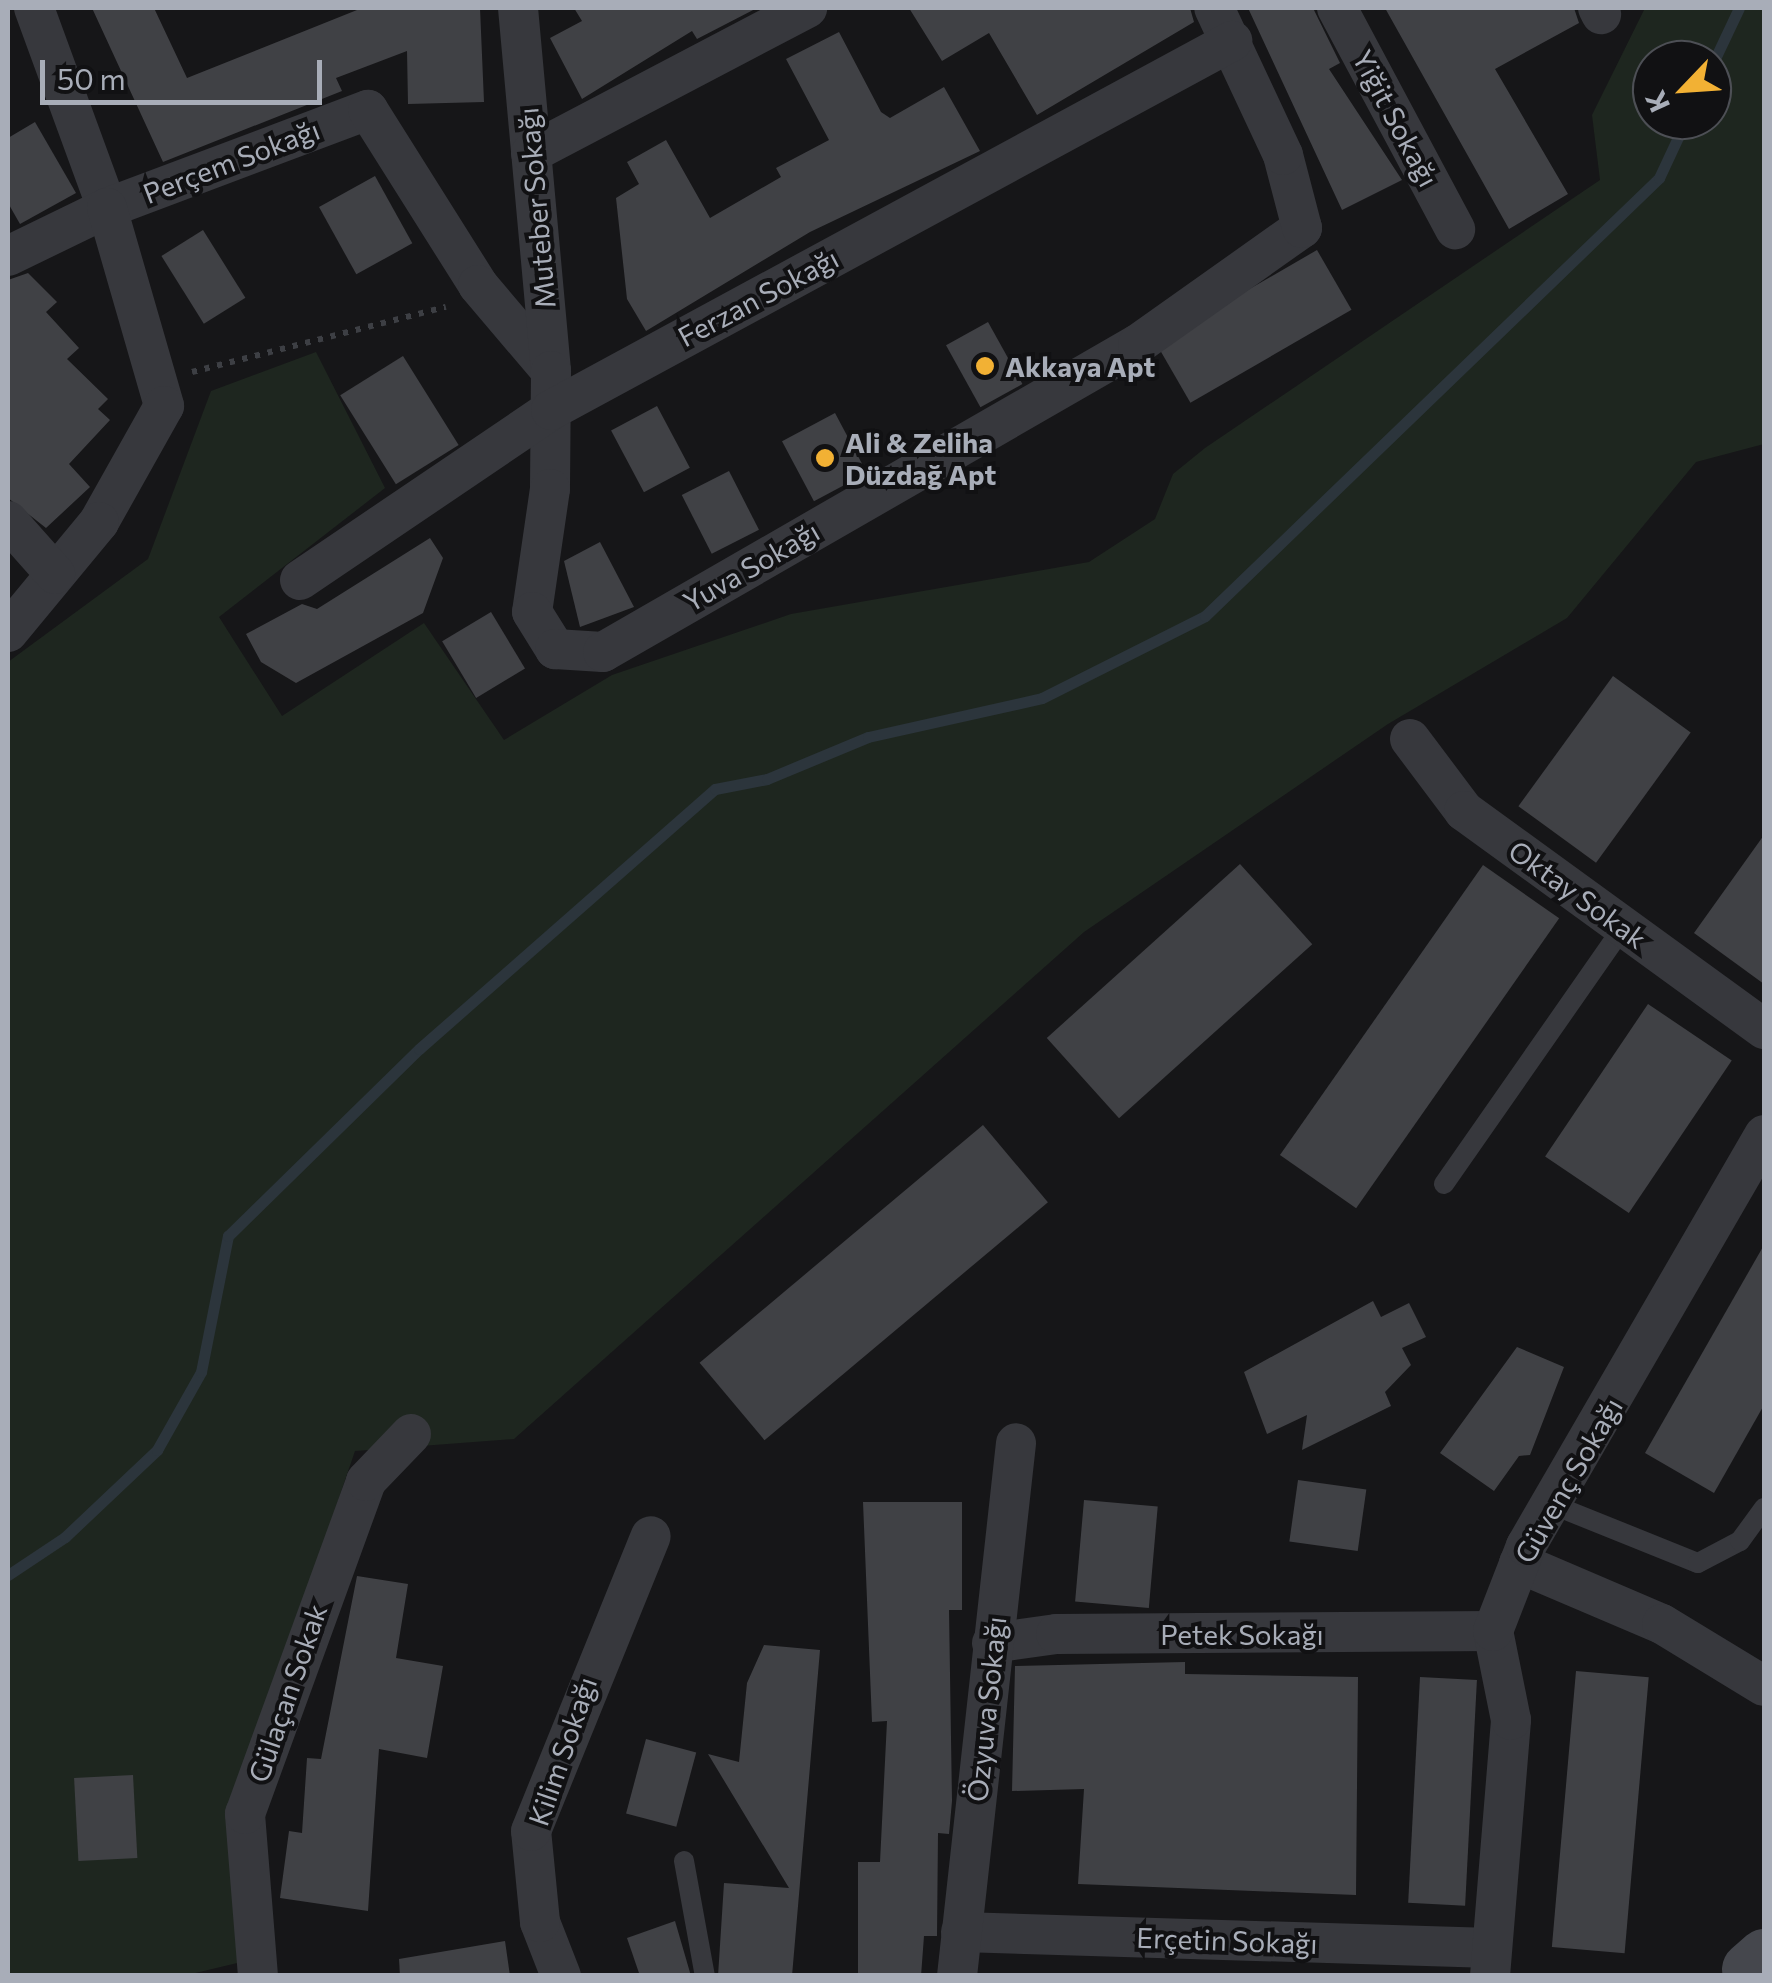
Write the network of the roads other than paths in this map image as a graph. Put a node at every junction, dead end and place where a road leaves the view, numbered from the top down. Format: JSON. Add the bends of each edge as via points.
{"nodes":[{"id":1,"x":518,"y":8,"type":"edge"},
{"id":2,"x":808,"y":8,"type":"edge"},
{"id":3,"x":1337,"y":8,"type":"edge"},
{"id":4,"x":26,"y":13,"type":"edge"},
{"id":5,"x":1223,"y":24,"type":"edge"},
{"id":6,"x":531,"y":153,"type":"junction"},
{"id":7,"x":108,"y":208,"type":"junction"},
{"id":8,"x":1455,"y":228,"type":"dead end"},
{"id":9,"x":8,"y":256,"type":"edge"},
{"id":10,"x":551,"y":390,"type":"junction"},
{"id":11,"x":8,"y":521,"type":"edge"},
{"id":12,"x":55,"y":574,"type":"junction"},
{"id":13,"x":300,"y":580,"type":"dead end"},
{"id":14,"x":8,"y":632,"type":"edge"},
{"id":15,"x":1410,"y":739,"type":"dead end"},
{"id":16,"x":1623,"y":927,"type":"junction"},
{"id":17,"x":1764,"y":1030,"type":"edge"},
{"id":18,"x":1764,"y":1136,"type":"edge"},
{"id":19,"x":1444,"y":1184,"type":"dead end"},
{"id":20,"x":411,"y":1434,"type":"dead end"},
{"id":21,"x":1016,"y":1443,"type":"dead end"},
{"id":22,"x":1551,"y":1504,"type":"junction"},
{"id":23,"x":1764,"y":1508,"type":"edge"},
{"id":24,"x":650,"y":1536,"type":"dead end"},
{"id":25,"x":1520,"y":1563,"type":"junction"},
{"id":26,"x":1492,"y":1631,"type":"junction"},
{"id":27,"x":992,"y":1643,"type":"junction"},
{"id":28,"x":1764,"y":1686,"type":"edge"},
{"id":29,"x":684,"y":1861,"type":"dead end"},
{"id":30,"x":961,"y":1932,"type":"junction"},
{"id":31,"x":1491,"y":1962,"type":"edge"},
{"id":32,"x":258,"y":1976,"type":"edge"},
{"id":33,"x":561,"y":1976,"type":"edge"},
{"id":34,"x":705,"y":1976,"type":"edge"},
{"id":35,"x":957,"y":1976,"type":"edge"}],
"edges":[{"from":1,"to":6,"type":"street","name":"Muteber Sokağı"},
{"from":2,"to":6,"type":"street"},
{"from":3,"to":8,"type":"street","name":"Yiğit Sokağı"},
{"from":4,"to":7,"type":"street","name":"Perçem Sokağı"},
{"from":5,"to":10,"type":"street","name":"Ferzan Sokağı"},
{"from":5,"to":10,"type":"street","name":"Yuva Sokağı","via":[[1283,154],[1302,228],[1138,344],[603,652],[555,649],[532,612]]},
{"from":6,"to":10,"type":"street","name":"Muteber Sokağı"},
{"from":7,"to":9,"type":"street"},
{"from":7,"to":10,"type":"street","name":"Perçem Sokağı","via":[[368,110]]},
{"from":7,"to":12,"type":"street","via":[[164,406],[99,522]]},
{"from":10,"to":13,"type":"street","name":"Ferzan Sokağı"},
{"from":11,"to":12,"type":"street"},
{"from":12,"to":14,"type":"street"},
{"from":15,"to":16,"type":"street","name":"Oktay Sokak","via":[[1464,810]]},
{"from":16,"to":17,"type":"street","name":"Oktay Sokak"},
{"from":16,"to":19,"type":"lane"},
{"from":18,"to":22,"type":"street","name":"Güvenç Sokağı"},
{"from":20,"to":32,"type":"street","name":"Gülaçan Sokak","via":[[366,1481],[246,1814]]},
{"from":21,"to":27,"type":"street","name":"Özyuva Sokağı"},
{"from":22,"to":23,"type":"lane","via":[[1698,1563],[1740,1541]]},
{"from":22,"to":25,"type":"street","name":"Güvenç Sokağı"},
{"from":24,"to":33,"type":"street","name":"Kilim Sokağı","via":[[531,1831],[540,1922]]},
{"from":25,"to":26,"type":"street","name":"Güvenç Sokağı"},
{"from":25,"to":28,"type":"street","via":[[1662,1624]]},
{"from":26,"to":27,"type":"street","name":"Petek Sokağı","via":[[1056,1634]]},
{"from":26,"to":31,"type":"street","via":[[1511,1720]]},
{"from":27,"to":30,"type":"street","name":"Özyuva Sokağı"},
{"from":29,"to":34,"type":"lane"},
{"from":30,"to":31,"type":"street","name":"Erçetin Sokağı"},
{"from":30,"to":35,"type":"street","name":"Özyuva Sokağı"}]}
